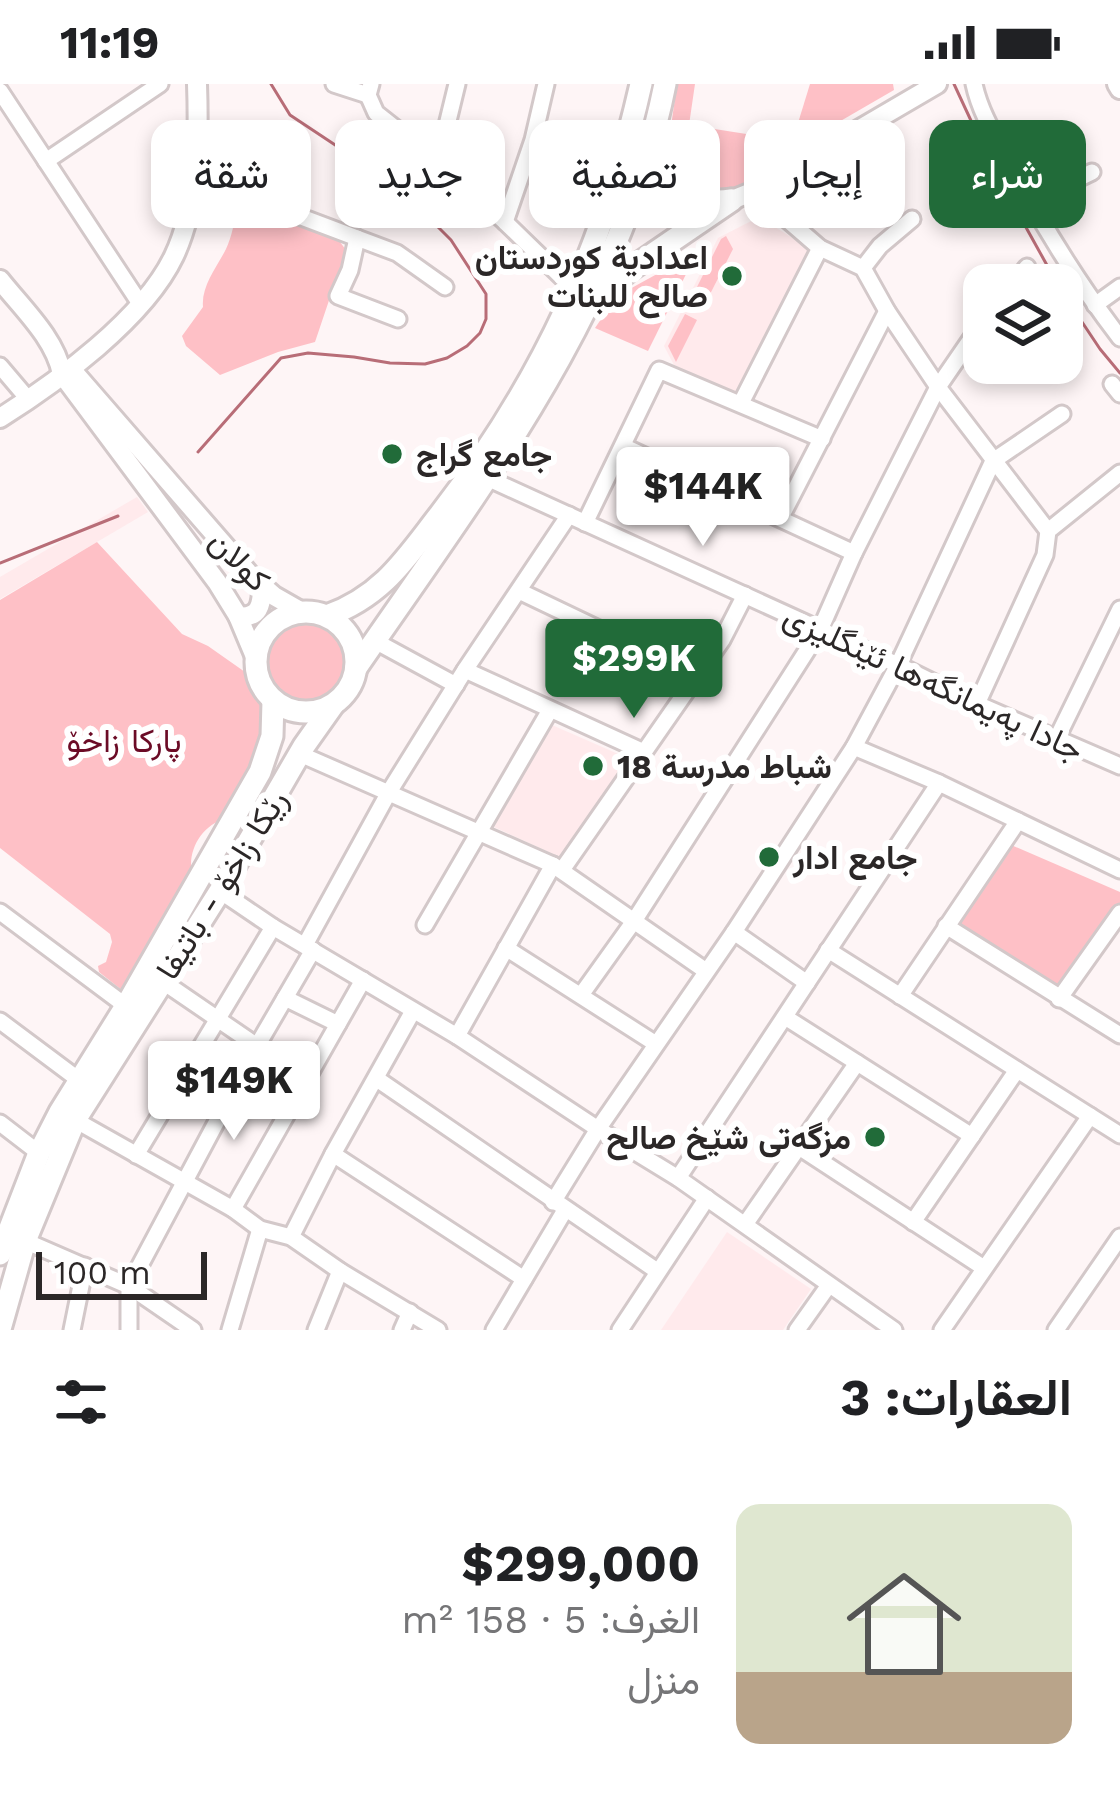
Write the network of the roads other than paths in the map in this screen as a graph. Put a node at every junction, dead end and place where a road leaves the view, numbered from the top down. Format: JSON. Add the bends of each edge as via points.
{"nodes":[{"id":1,"x":160,"y":84,"type":"edge"},
{"id":2,"x":334,"y":84,"type":"edge"},
{"id":3,"x":458,"y":84,"type":"edge"},
{"id":4,"x":547,"y":84,"type":"edge"},
{"id":5,"x":641,"y":84,"type":"edge"},
{"id":6,"x":665,"y":84,"type":"edge"},
{"id":7,"x":974,"y":84,"type":"edge"},
{"id":8,"x":198,"y":85,"type":"edge"},
{"id":9,"x":936,"y":85,"type":"edge"},
{"id":10,"x":369,"y":89,"type":"edge"},
{"id":11,"x":0,"y":91,"type":"edge"},
{"id":12,"x":197,"y":120,"type":"edge"},
{"id":13,"x":386,"y":120,"type":"edge"},
{"id":14,"x":449,"y":120,"type":"edge"},
{"id":15,"x":658,"y":120,"type":"edge"},
{"id":16,"x":875,"y":120,"type":"edge"},
{"id":17,"x":986,"y":120,"type":"edge"},
{"id":18,"x":46,"y":161,"type":"junction"},
{"id":19,"x":1092,"y":172,"type":"dead end"},
{"id":20,"x":1086,"y":175,"type":"edge"},
{"id":21,"x":744,"y":195,"type":"edge"},
{"id":22,"x":732,"y":200,"type":"junction"},
{"id":23,"x":720,"y":202,"type":"edge"},
{"id":24,"x":912,"y":219,"type":"dead end"},
{"id":25,"x":311,"y":221,"type":"edge"},
{"id":26,"x":505,"y":222,"type":"joint"},
{"id":27,"x":185,"y":228,"type":"edge"},
{"id":28,"x":623,"y":228,"type":"edge"},
{"id":29,"x":797,"y":228,"type":"edge"},
{"id":30,"x":1047,"y":228,"type":"edge"},
{"id":31,"x":357,"y":238,"type":"junction"},
{"id":32,"x":820,"y":248,"type":"junction"},
{"id":33,"x":863,"y":268,"type":"junction"},
{"id":34,"x":0,"y":280,"type":"edge"},
{"id":35,"x":446,"y":287,"type":"dead end"},
{"id":36,"x":1120,"y":287,"type":"edge"},
{"id":37,"x":582,"y":298,"type":"junction"},
{"id":38,"x":141,"y":304,"type":"junction"},
{"id":39,"x":1095,"y":304,"type":"junction"},
{"id":40,"x":887,"y":310,"type":"junction"},
{"id":41,"x":398,"y":319,"type":"dead end"},
{"id":42,"x":1120,"y":338,"type":"edge"},
{"id":43,"x":963,"y":351,"type":"edge"},
{"id":44,"x":0,"y":366,"type":"edge"},
{"id":45,"x":66,"y":371,"type":"junction"},
{"id":46,"x":938,"y":387,"type":"junction"},
{"id":47,"x":28,"y":400,"type":"junction"},
{"id":48,"x":741,"y":404,"type":"junction"},
{"id":49,"x":1061,"y":414,"type":"dead end"},
{"id":50,"x":0,"y":418,"type":"edge"},
{"id":51,"x":822,"y":440,"type":"junction"},
{"id":52,"x":623,"y":446,"type":"junction"},
{"id":53,"x":993,"y":460,"type":"junction"},
{"id":54,"x":1120,"y":473,"type":"edge"},
{"id":55,"x":487,"y":478,"type":"junction"},
{"id":56,"x":781,"y":517,"type":"junction"},
{"id":57,"x":577,"y":519,"type":"junction"},
{"id":58,"x":1048,"y":531,"type":"junction"},
{"id":59,"x":854,"y":553,"type":"junction"},
{"id":60,"x":262,"y":587,"type":"junction"},
{"id":61,"x":519,"y":590,"type":"junction"},
{"id":62,"x":745,"y":595,"type":"junction"},
{"id":63,"x":1120,"y":609,"type":"edge"},
{"id":64,"x":302,"y":612,"type":"junction"},
{"id":65,"x":238,"y":616,"type":"junction"},
{"id":66,"x":327,"y":616,"type":"junction"},
{"id":67,"x":820,"y":630,"type":"junction"},
{"id":68,"x":375,"y":641,"type":"junction"},
{"id":69,"x":256,"y":659,"type":"junction"},
{"id":70,"x":898,"y":665,"type":"junction"},
{"id":71,"x":356,"y":668,"type":"junction"},
{"id":72,"x":697,"y":676,"type":"junction"},
{"id":73,"x":461,"y":677,"type":"junction"},
{"id":74,"x":273,"y":701,"type":"junction"},
{"id":75,"x":976,"y":704,"type":"junction"},
{"id":76,"x":333,"y":705,"type":"junction"},
{"id":77,"x":550,"y":710,"type":"junction"},
{"id":78,"x":1056,"y":740,"type":"junction"},
{"id":79,"x":270,"y":741,"type":"junction"},
{"id":80,"x":854,"y":747,"type":"junction"},
{"id":81,"x":302,"y":750,"type":"junction"},
{"id":82,"x":644,"y":752,"type":"junction"},
{"id":83,"x":1120,"y":766,"type":"edge"},
{"id":84,"x":939,"y":783,"type":"junction"},
{"id":85,"x":389,"y":792,"type":"junction"},
{"id":86,"x":1018,"y":821,"type":"junction"},
{"id":87,"x":481,"y":831,"type":"junction"},
{"id":88,"x":558,"y":868,"type":"junction"},
{"id":89,"x":1120,"y":870,"type":"edge"},
{"id":90,"x":220,"y":891,"type":"junction"},
{"id":91,"x":0,"y":912,"type":"edge"},
{"id":92,"x":1120,"y":913,"type":"edge"},
{"id":93,"x":634,"y":921,"type":"junction"},
{"id":94,"x":425,"y":925,"type":"dead end"},
{"id":95,"x":946,"y":926,"type":"junction"},
{"id":96,"x":273,"y":927,"type":"junction"},
{"id":97,"x":734,"y":932,"type":"junction"},
{"id":98,"x":309,"y":947,"type":"junction"},
{"id":99,"x":506,"y":948,"type":"junction"},
{"id":100,"x":828,"y":950,"type":"junction"},
{"id":101,"x":706,"y":971,"type":"junction"},
{"id":102,"x":162,"y":980,"type":"junction"},
{"id":103,"x":363,"y":980,"type":"junction"},
{"id":104,"x":807,"y":983,"type":"junction"},
{"id":105,"x":581,"y":995,"type":"junction"},
{"id":106,"x":900,"y":996,"type":"junction"},
{"id":107,"x":285,"y":998,"type":"junction"},
{"id":108,"x":1060,"y":1000,"type":"junction"},
{"id":109,"x":125,"y":1006,"type":"junction"},
{"id":110,"x":413,"y":1011,"type":"junction"},
{"id":111,"x":785,"y":1017,"type":"junction"},
{"id":112,"x":219,"y":1020,"type":"junction"},
{"id":113,"x":0,"y":1021,"type":"edge"},
{"id":114,"x":338,"y":1024,"type":"junction"},
{"id":115,"x":1120,"y":1035,"type":"edge"},
{"id":116,"x":457,"y":1036,"type":"junction"},
{"id":117,"x":656,"y":1043,"type":"junction"},
{"id":118,"x":257,"y":1046,"type":"junction"},
{"id":119,"x":857,"y":1063,"type":"junction"},
{"id":120,"x":1017,"y":1070,"type":"junction"},
{"id":121,"x":376,"y":1079,"type":"junction"},
{"id":122,"x":79,"y":1080,"type":"junction"},
{"id":123,"x":1090,"y":1116,"type":"junction"},
{"id":124,"x":75,"y":1120,"type":"junction"},
{"id":125,"x":0,"y":1124,"type":"edge"},
{"id":126,"x":598,"y":1129,"type":"junction"},
{"id":127,"x":1120,"y":1135,"type":"edge"},
{"id":128,"x":972,"y":1136,"type":"junction"},
{"id":129,"x":799,"y":1147,"type":"junction"},
{"id":130,"x":39,"y":1153,"type":"junction"},
{"id":131,"x":333,"y":1154,"type":"junction"},
{"id":132,"x":136,"y":1155,"type":"junction"},
{"id":133,"x":679,"y":1178,"type":"junction"},
{"id":134,"x":184,"y":1182,"type":"junction"},
{"id":135,"x":707,"y":1198,"type":"junction"},
{"id":136,"x":559,"y":1206,"type":"junction"},
{"id":137,"x":233,"y":1209,"type":"junction"},
{"id":138,"x":913,"y":1222,"type":"junction"},
{"id":139,"x":746,"y":1223,"type":"junction"},
{"id":140,"x":260,"y":1228,"type":"junction"},
{"id":141,"x":291,"y":1237,"type":"junction"},
{"id":142,"x":1120,"y":1237,"type":"edge"},
{"id":143,"x":8,"y":1239,"type":"edge"},
{"id":144,"x":86,"y":1266,"type":"junction"},
{"id":145,"x":984,"y":1268,"type":"junction"},
{"id":146,"x":340,"y":1271,"type":"junction"},
{"id":147,"x":657,"y":1271,"type":"junction"},
{"id":148,"x":524,"y":1279,"type":"junction"},
{"id":149,"x":829,"y":1285,"type":"junction"},
{"id":150,"x":129,"y":1286,"type":"junction"},
{"id":151,"x":410,"y":1312,"type":"junction"},
{"id":152,"x":1065,"y":1327,"type":"edge"},
{"id":153,"x":0,"y":1329,"type":"edge"},
{"id":154,"x":71,"y":1330,"type":"edge"},
{"id":155,"x":129,"y":1330,"type":"edge"},
{"id":156,"x":193,"y":1330,"type":"edge"},
{"id":157,"x":230,"y":1330,"type":"edge"},
{"id":158,"x":316,"y":1330,"type":"edge"},
{"id":159,"x":402,"y":1330,"type":"edge"},
{"id":160,"x":438,"y":1330,"type":"edge"},
{"id":161,"x":494,"y":1330,"type":"edge"},
{"id":162,"x":620,"y":1330,"type":"edge"},
{"id":163,"x":797,"y":1330,"type":"edge"},
{"id":164,"x":894,"y":1330,"type":"edge"},
{"id":165,"x":942,"y":1330,"type":"edge"}],
"edges":[{"from":1,"to":18,"type":"street"},
{"from":2,"to":10,"type":"street"},
{"from":3,"to":14,"type":"street"},
{"from":4,"to":26,"type":"street"},
{"from":5,"to":37,"type":"highway"},
{"from":6,"to":15,"type":"highway"},
{"from":7,"to":17,"type":"street"},
{"from":8,"to":12,"type":"main road"},
{"from":9,"to":16,"type":"main road"},
{"from":10,"to":13,"type":"street"},
{"from":11,"to":18,"type":"street"},
{"from":18,"to":38,"type":"street"},
{"from":19,"to":20,"type":"street"},
{"from":21,"to":22,"type":"main road"},
{"from":22,"to":23,"type":"highway"},
{"from":22,"to":37,"type":"highway"},
{"from":24,"to":33,"type":"street"},
{"from":25,"to":31,"type":"street"},
{"from":26,"to":37,"type":"street"},
{"from":27,"to":38,"type":"main road"},
{"from":28,"to":37,"type":"highway"},
{"from":29,"to":32,"type":"street"},
{"from":30,"to":39,"type":"street"},
{"from":31,"to":35,"type":"street","via":[[397,253]]},
{"from":31,"to":41,"type":"street","via":[[338,296]]},
{"from":32,"to":33,"type":"street"},
{"from":32,"to":48,"type":"street"},
{"from":33,"to":40,"type":"street"},
{"from":34,"to":45,"type":"main road"},
{"from":36,"to":39,"type":"street"},
{"from":37,"to":55,"type":"highway","via":[[536,402]]},
{"from":37,"to":66,"type":"highway","via":[[453,498],[386,581]]},
{"from":38,"to":45,"type":"main road"},
{"from":39,"to":42,"type":"street"},
{"from":40,"to":46,"type":"street"},
{"from":40,"to":51,"type":"street"},
{"from":43,"to":46,"type":"street"},
{"from":44,"to":47,"type":"street"},
{"from":45,"to":47,"type":"main road"},
{"from":45,"to":60,"type":"main road","name":"كولان"},
{"from":45,"to":65,"type":"main road"},
{"from":46,"to":53,"type":"street"},
{"from":46,"to":59,"type":"street"},
{"from":47,"to":50,"type":"main road"},
{"from":48,"to":51,"type":"street"},
{"from":48,"to":52,"type":"street","via":[[659,370]]},
{"from":49,"to":53,"type":"street"},
{"from":51,"to":56,"type":"street"},
{"from":52,"to":56,"type":"street"},
{"from":52,"to":57,"type":"street"},
{"from":53,"to":58,"type":"street"},
{"from":53,"to":70,"type":"street"},
{"from":54,"to":58,"type":"street"},
{"from":55,"to":57,"type":"street","name":"جادا په‌يمانگه‌ها ئێنگليزى"},
{"from":55,"to":68,"type":"highway"},
{"from":56,"to":59,"type":"street"},
{"from":57,"to":61,"type":"street"},
{"from":57,"to":62,"type":"street","name":"جادا په‌يمانگه‌ها ئێنگليزى"},
{"from":58,"to":75,"type":"street","via":[[1045,554]]},
{"from":59,"to":67,"type":"street"},
{"from":60,"to":64,"type":"main road","name":"كولان"},
{"from":60,"to":65,"type":"main road","via":[[256,613]]},
{"from":61,"to":72,"type":"street"},
{"from":61,"to":73,"type":"street"},
{"from":62,"to":67,"type":"street","name":"جادا په‌يمانگه‌ها ئێنگليزى"},
{"from":62,"to":72,"type":"street"},
{"from":63,"to":78,"type":"street"},
{"from":64,"to":66,"type":"highway"},
{"from":64,"to":69,"type":"highway","via":[[265,632]]},
{"from":65,"to":69,"type":"main road"},
{"from":66,"to":71,"type":"highway","via":[[347,632]]},
{"from":67,"to":70,"type":"street","name":"جادا په‌يمانگه‌ها ئێنگليزى"},
{"from":67,"to":93,"type":"street"},
{"from":68,"to":71,"type":"highway"},
{"from":68,"to":73,"type":"street"},
{"from":69,"to":74,"type":"highway"},
{"from":70,"to":75,"type":"street","name":"جادا په‌يمانگه‌ها ئێنگليزى"},
{"from":70,"to":80,"type":"street"},
{"from":71,"to":76,"type":"highway"},
{"from":72,"to":82,"type":"street"},
{"from":73,"to":77,"type":"street"},
{"from":73,"to":85,"type":"street"},
{"from":74,"to":76,"type":"highway","via":[[302,713]]},
{"from":74,"to":79,"type":"highway","name":"رێکا زاخۆ - باتیفا"},
{"from":75,"to":78,"type":"street","name":"جادا په‌يمانگه‌ها ئێنگليزى"},
{"from":76,"to":81,"type":"highway","name":"رێکا زاخۆ - باتیفا"},
{"from":77,"to":82,"type":"street"},
{"from":77,"to":87,"type":"street"},
{"from":78,"to":83,"type":"street","name":"جادا په‌يمانگه‌ها ئێنگليزى"},
{"from":79,"to":81,"type":"highway","via":[[285,730],[299,734]]},
{"from":79,"to":109,"type":"highway","name":"رێکا زاخۆ - باتیفا","via":[[260,772]]},
{"from":80,"to":84,"type":"street"},
{"from":80,"to":97,"type":"street"},
{"from":81,"to":85,"type":"street"},
{"from":81,"to":90,"type":"highway","name":"رێکا زاخۆ - باتیفا"},
{"from":82,"to":88,"type":"street"},
{"from":84,"to":86,"type":"street"},
{"from":84,"to":100,"type":"street"},
{"from":85,"to":87,"type":"street"},
{"from":85,"to":98,"type":"street"},
{"from":86,"to":89,"type":"street"},
{"from":86,"to":95,"type":"street"},
{"from":87,"to":88,"type":"street"},
{"from":87,"to":94,"type":"street"},
{"from":88,"to":93,"type":"street"},
{"from":88,"to":99,"type":"street"},
{"from":90,"to":96,"type":"street"},
{"from":90,"to":102,"type":"highway","name":"رێکا زاخۆ - باتیفا"},
{"from":91,"to":109,"type":"street"},
{"from":92,"to":108,"type":"street"},
{"from":93,"to":101,"type":"street"},
{"from":93,"to":105,"type":"street"},
{"from":95,"to":106,"type":"street"},
{"from":95,"to":108,"type":"street"},
{"from":96,"to":98,"type":"street"},
{"from":96,"to":112,"type":"street"},
{"from":97,"to":101,"type":"street"},
{"from":97,"to":104,"type":"street"},
{"from":98,"to":103,"type":"street"},
{"from":98,"to":107,"type":"street"},
{"from":99,"to":105,"type":"street"},
{"from":99,"to":116,"type":"street"},
{"from":100,"to":104,"type":"street"},
{"from":100,"to":106,"type":"street"},
{"from":101,"to":117,"type":"street"},
{"from":102,"to":112,"type":"street"},
{"from":102,"to":124,"type":"highway","name":"رێکا زاخۆ - باتیفا"},
{"from":103,"to":110,"type":"street"},
{"from":103,"to":114,"type":"street"},
{"from":104,"to":111,"type":"street"},
{"from":105,"to":117,"type":"street"},
{"from":106,"to":120,"type":"street"},
{"from":107,"to":114,"type":"street"},
{"from":107,"to":118,"type":"street"},
{"from":108,"to":115,"type":"street"},
{"from":109,"to":122,"type":"highway","name":"رێکا زاخۆ - باتیفا"},
{"from":110,"to":116,"type":"street"},
{"from":110,"to":121,"type":"street"},
{"from":111,"to":119,"type":"street"},
{"from":111,"to":133,"type":"street"},
{"from":112,"to":118,"type":"street"},
{"from":112,"to":132,"type":"street"},
{"from":113,"to":122,"type":"street"},
{"from":114,"to":137,"type":"street"},
{"from":116,"to":126,"type":"street"},
{"from":117,"to":126,"type":"street"},
{"from":118,"to":134,"type":"street"},
{"from":119,"to":128,"type":"street"},
{"from":119,"to":129,"type":"street"},
{"from":120,"to":123,"type":"street"},
{"from":120,"to":128,"type":"street"},
{"from":121,"to":131,"type":"street"},
{"from":121,"to":136,"type":"street"},
{"from":122,"to":130,"type":"highway","name":"رێکا زاخۆ - باتیفا"},
{"from":123,"to":127,"type":"street"},
{"from":123,"to":145,"type":"street"},
{"from":124,"to":132,"type":"street"},
{"from":124,"to":143,"type":"highway","name":"رێکا زاخۆ - باتیفا"},
{"from":125,"to":130,"type":"street"},
{"from":126,"to":133,"type":"street"},
{"from":126,"to":136,"type":"street"},
{"from":128,"to":138,"type":"street"},
{"from":129,"to":138,"type":"street"},
{"from":129,"to":139,"type":"street"},
{"from":130,"to":143,"type":"highway","name":"رێکا زاخۆ - باتیفا"},
{"from":131,"to":141,"type":"street"},
{"from":131,"to":148,"type":"street"},
{"from":132,"to":134,"type":"street"},
{"from":133,"to":135,"type":"street"},
{"from":134,"to":137,"type":"street"},
{"from":134,"to":150,"type":"street"},
{"from":135,"to":139,"type":"street"},
{"from":135,"to":147,"type":"street"},
{"from":136,"to":147,"type":"street"},
{"from":136,"to":148,"type":"street"},
{"from":137,"to":140,"type":"street"},
{"from":138,"to":145,"type":"street"},
{"from":139,"to":149,"type":"street"},
{"from":140,"to":141,"type":"street"},
{"from":140,"to":157,"type":"street"},
{"from":141,"to":146,"type":"street"},
{"from":142,"to":152,"type":"street"},
{"from":143,"to":144,"type":"street"},
{"from":143,"to":153,"type":"highway","name":"رێکا زاخۆ - باتیفا"},
{"from":144,"to":150,"type":"street"},
{"from":144,"to":154,"type":"street"},
{"from":145,"to":165,"type":"street"},
{"from":146,"to":151,"type":"street"},
{"from":146,"to":158,"type":"street"},
{"from":147,"to":162,"type":"street"},
{"from":148,"to":161,"type":"street"},
{"from":149,"to":163,"type":"street"},
{"from":149,"to":164,"type":"street"},
{"from":150,"to":155,"type":"street"},
{"from":150,"to":156,"type":"street"},
{"from":151,"to":159,"type":"street"},
{"from":151,"to":160,"type":"street"}]}
